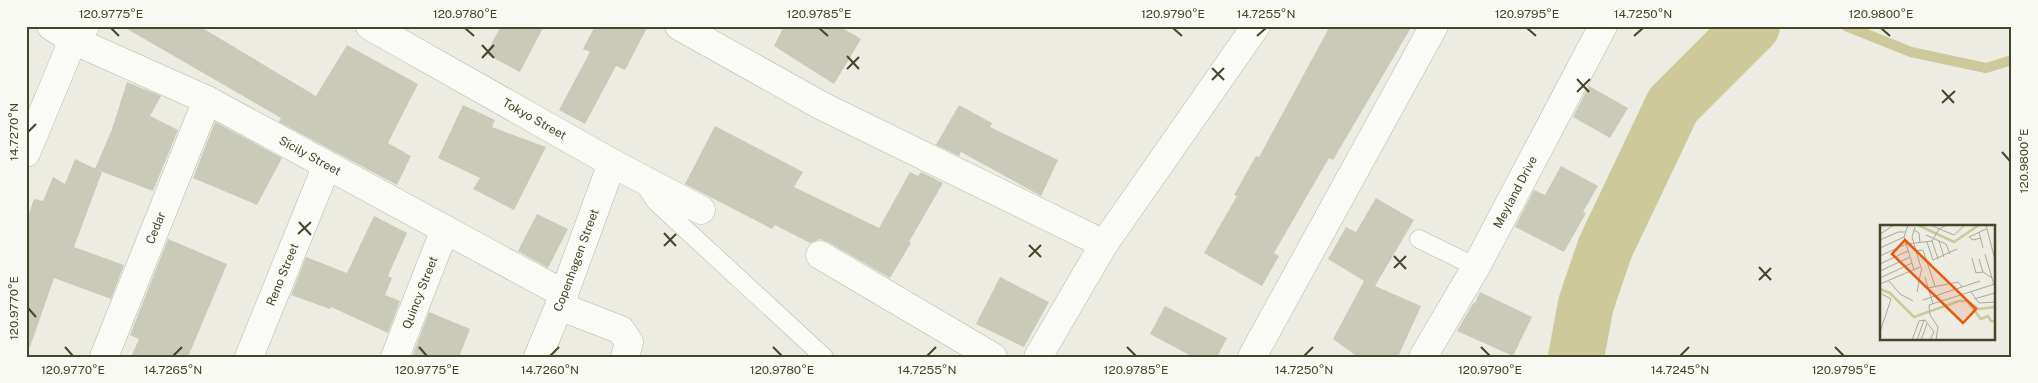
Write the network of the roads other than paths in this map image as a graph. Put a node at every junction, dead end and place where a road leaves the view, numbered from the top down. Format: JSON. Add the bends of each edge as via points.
{"nodes":[{"id":1,"x":370,"y":26,"type":"edge"},
{"id":2,"x":678,"y":26,"type":"edge"},
{"id":3,"x":1256,"y":26,"type":"edge"},
{"id":4,"x":1434,"y":26,"type":"edge"},
{"id":5,"x":1603,"y":26,"type":"edge"},
{"id":6,"x":70,"y":31,"type":"edge"},
{"id":7,"x":207,"y":100,"type":"junction"},
{"id":8,"x":26,"y":154,"type":"edge"},
{"id":9,"x":612,"y":163,"type":"junction"},
{"id":10,"x":327,"y":165,"type":"junction"},
{"id":11,"x":640,"y":177,"type":"junction"},
{"id":12,"x":701,"y":210,"type":"dead end"},
{"id":13,"x":445,"y":229,"type":"junction"},
{"id":14,"x":1419,"y":238,"type":"dead end"},
{"id":15,"x":1104,"y":244,"type":"junction"},
{"id":16,"x":820,"y":255,"type":"dead end"},
{"id":17,"x":1476,"y":267,"type":"junction"},
{"id":18,"x":561,"y":300,"type":"junction"},
{"id":19,"x":104,"y":357,"type":"edge"},
{"id":20,"x":249,"y":357,"type":"edge"},
{"id":21,"x":395,"y":357,"type":"edge"},
{"id":22,"x":538,"y":357,"type":"edge"},
{"id":23,"x":625,"y":357,"type":"edge"},
{"id":24,"x":824,"y":357,"type":"edge"},
{"id":25,"x":992,"y":357,"type":"edge"},
{"id":26,"x":1038,"y":357,"type":"edge"},
{"id":27,"x":1252,"y":357,"type":"edge"},
{"id":28,"x":1423,"y":357,"type":"edge"}],
"edges":[{"from":1,"to":9,"type":"street","name":"Tokyo Street"},
{"from":2,"to":15,"type":"street","via":[[822,106]]},
{"from":3,"to":15,"type":"street"},
{"from":4,"to":27,"type":"street"},
{"from":5,"to":17,"type":"street","name":"Meyland Drive"},
{"from":6,"to":7,"type":"street","name":"Sicily Street"},
{"from":6,"to":8,"type":"street"},
{"from":7,"to":10,"type":"street","name":"Sicily Street"},
{"from":7,"to":19,"type":"street","name":"Cedar"},
{"from":9,"to":11,"type":"street","name":"Tokyo Street"},
{"from":9,"to":18,"type":"street","name":"Copenhagen Street"},
{"from":10,"to":13,"type":"street","name":"Sicily Street"},
{"from":10,"to":20,"type":"street","name":"Reno Street"},
{"from":11,"to":12,"type":"street","name":"Tokyo Street"},
{"from":11,"to":24,"type":"lane","via":[[656,202]]},
{"from":13,"to":18,"type":"street","name":"Sicily Street"},
{"from":13,"to":21,"type":"street","name":"Quincy Street"},
{"from":14,"to":17,"type":"lane"},
{"from":15,"to":26,"type":"street"},
{"from":16,"to":25,"type":"street"},
{"from":17,"to":28,"type":"street","name":"Meyland Drive"},
{"from":18,"to":22,"type":"street","name":"Copenhagen Street"},
{"from":18,"to":23,"type":"street","name":"Sicily Street","via":[[620,330],[629,342]]}]}
